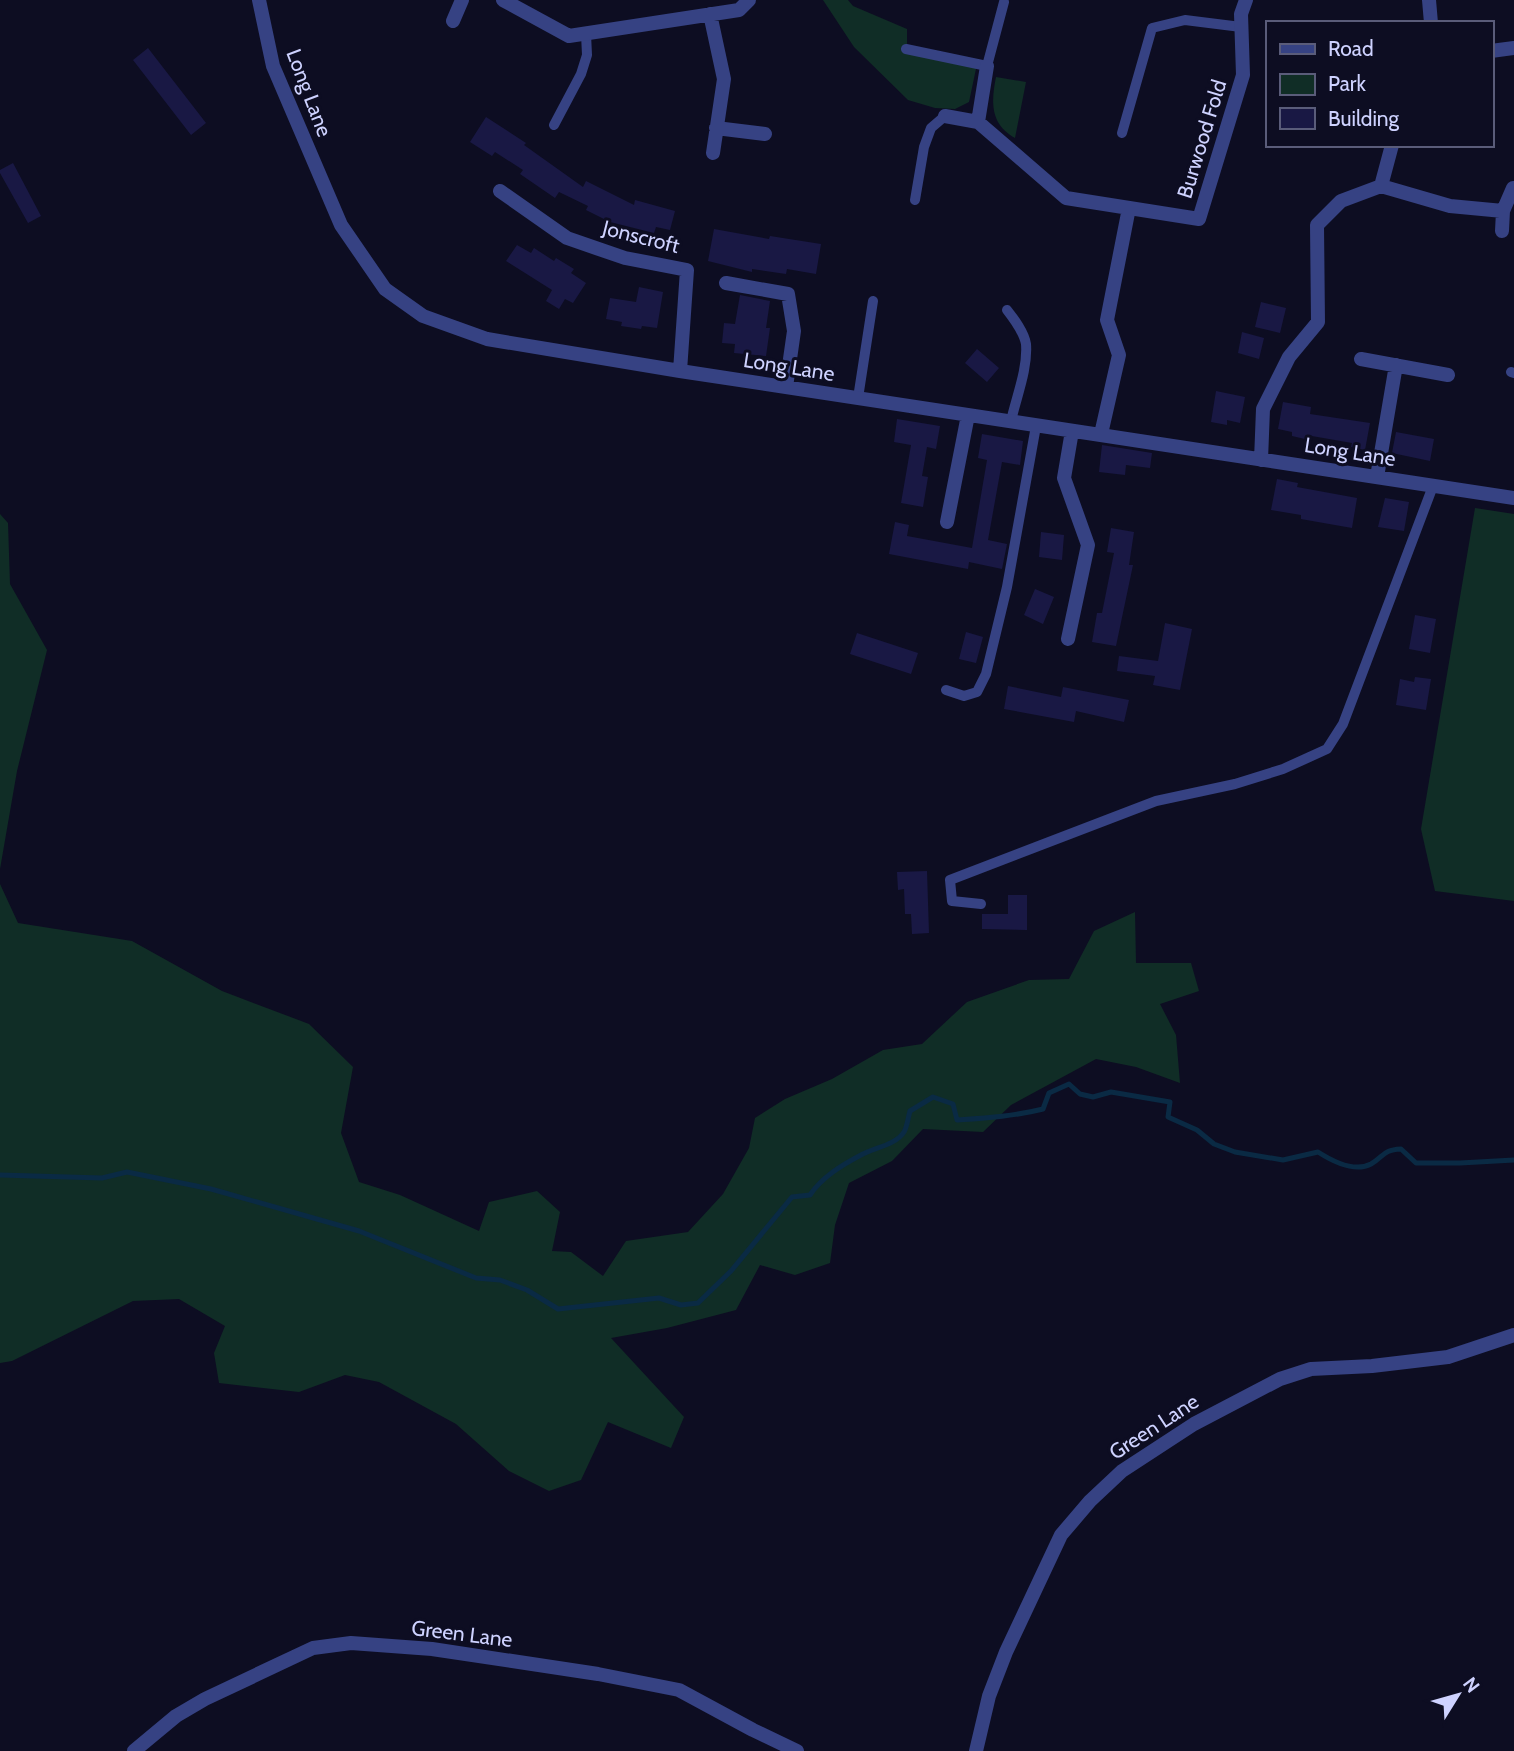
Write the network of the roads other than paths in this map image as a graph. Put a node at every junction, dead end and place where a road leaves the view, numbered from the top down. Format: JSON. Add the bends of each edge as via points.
{"nodes":[{"id":1,"x":259,"y":0,"type":"edge"},
{"id":2,"x":463,"y":0,"type":"edge"},
{"id":3,"x":503,"y":0,"type":"edge"},
{"id":4,"x":749,"y":0,"type":"edge"},
{"id":5,"x":1247,"y":0,"type":"edge"},
{"id":6,"x":1429,"y":0,"type":"edge"},
{"id":7,"x":1004,"y":2,"type":"dead end"},
{"id":8,"x":710,"y":14,"type":"junction"},
{"id":9,"x":453,"y":21,"type":"dead end"},
{"id":10,"x":1431,"y":21,"type":"edge"},
{"id":11,"x":1241,"y":27,"type":"junction"},
{"id":12,"x":586,"y":34,"type":"junction"},
{"id":13,"x":1514,"y":48,"type":"edge"},
{"id":14,"x":906,"y":49,"type":"dead end"},
{"id":15,"x":1493,"y":51,"type":"edge"},
{"id":16,"x":987,"y":65,"type":"junction"},
{"id":17,"x":945,"y":116,"type":"joint"},
{"id":18,"x":978,"y":122,"type":"junction"},
{"id":19,"x":554,"y":125,"type":"dead end"},
{"id":20,"x":716,"y":128,"type":"junction"},
{"id":21,"x":1122,"y":133,"type":"dead end"},
{"id":22,"x":765,"y":134,"type":"dead end"},
{"id":23,"x":1391,"y":147,"type":"edge"},
{"id":24,"x":713,"y":153,"type":"dead end"},
{"id":25,"x":1381,"y":186,"type":"junction"},
{"id":26,"x":1513,"y":188,"type":"edge"},
{"id":27,"x":500,"y":191,"type":"dead end"},
{"id":28,"x":915,"y":200,"type":"dead end"},
{"id":29,"x":1129,"y":208,"type":"junction"},
{"id":30,"x":1503,"y":211,"type":"junction"},
{"id":31,"x":1502,"y":231,"type":"dead end"},
{"id":32,"x":726,"y":283,"type":"dead end"},
{"id":33,"x":873,"y":301,"type":"dead end"},
{"id":34,"x":1007,"y":310,"type":"dead end"},
{"id":35,"x":1361,"y":359,"type":"dead end"},
{"id":36,"x":1396,"y":365,"type":"junction"},
{"id":37,"x":680,"y":371,"type":"junction"},
{"id":38,"x":1448,"y":375,"type":"dead end"},
{"id":39,"x":786,"y":387,"type":"junction"},
{"id":40,"x":858,"y":398,"type":"junction"},
{"id":41,"x":968,"y":415,"type":"junction"},
{"id":42,"x":1011,"y":422,"type":"junction"},
{"id":43,"x":1036,"y":426,"type":"junction"},
{"id":44,"x":1072,"y":431,"type":"junction"},
{"id":45,"x":1101,"y":434,"type":"junction"},
{"id":46,"x":1261,"y":460,"type":"junction"},
{"id":47,"x":1377,"y":477,"type":"junction"},
{"id":48,"x":1433,"y":486,"type":"junction"},
{"id":49,"x":1514,"y":498,"type":"edge"},
{"id":50,"x":947,"y":522,"type":"dead end"},
{"id":51,"x":1068,"y":639,"type":"dead end"},
{"id":52,"x":946,"y":690,"type":"dead end"},
{"id":53,"x":981,"y":904,"type":"dead end"},
{"id":54,"x":1514,"y":1335,"type":"edge"},
{"id":55,"x":134,"y":1751,"type":"edge"},
{"id":56,"x":797,"y":1751,"type":"edge"},
{"id":57,"x":976,"y":1751,"type":"edge"}],
"edges":[{"from":1,"to":37,"type":"street","name":"Long Lane","via":[[273,66],[341,225],[385,289],[423,316],[487,339]]},
{"from":2,"to":9,"type":"street"},
{"from":3,"to":12,"type":"street","via":[[569,36]]},
{"from":4,"to":8,"type":"street","via":[[739,10]]},
{"from":5,"to":11,"type":"street","name":"Burwood Fold"},
{"from":6,"to":10,"type":"street"},
{"from":7,"to":16,"type":"lane"},
{"from":8,"to":12,"type":"street"},
{"from":8,"to":20,"type":"street","via":[[723,79]]},
{"from":11,"to":21,"type":"lane","via":[[1185,20],[1152,29]]},
{"from":11,"to":29,"type":"street","name":"Burwood Fold","via":[[1243,75],[1199,219]]},
{"from":12,"to":19,"type":"lane","via":[[587,55]]},
{"from":13,"to":15,"type":"street"},
{"from":14,"to":16,"type":"lane"},
{"from":16,"to":18,"type":"street"},
{"from":17,"to":18,"type":"street"},
{"from":17,"to":28,"type":"lane","via":[[931,128],[924,147]]},
{"from":18,"to":29,"type":"street","name":"Burwood Fold","via":[[1066,198]]},
{"from":20,"to":22,"type":"street"},
{"from":20,"to":24,"type":"street"},
{"from":23,"to":25,"type":"street"},
{"from":25,"to":30,"type":"street","via":[[1450,206]]},
{"from":25,"to":46,"type":"street","via":[[1341,201],[1317,225],[1318,322],[1289,357],[1263,410]]},
{"from":26,"to":30,"type":"street"},
{"from":27,"to":37,"type":"street","name":"Jonscroft","via":[[566,238],[625,258],[687,270]]},
{"from":29,"to":45,"type":"street","via":[[1107,320],[1119,355]]},
{"from":30,"to":31,"type":"street"},
{"from":32,"to":39,"type":"street","via":[[788,294],[794,331]]},
{"from":33,"to":40,"type":"lane"},
{"from":34,"to":42,"type":"lane","via":[[1026,342]]},
{"from":35,"to":36,"type":"street"},
{"from":36,"to":38,"type":"street"},
{"from":36,"to":47,"type":"street"},
{"from":37,"to":39,"type":"street","name":"Long Lane"},
{"from":39,"to":40,"type":"street","name":"Long Lane"},
{"from":40,"to":41,"type":"street","name":"Long Lane"},
{"from":41,"to":42,"type":"street","name":"Long Lane"},
{"from":41,"to":50,"type":"street"},
{"from":42,"to":43,"type":"street","name":"Long Lane"},
{"from":43,"to":44,"type":"street","name":"Long Lane"},
{"from":43,"to":52,"type":"lane","via":[[986,674],[977,692],[964,696]]},
{"from":44,"to":45,"type":"street","name":"Long Lane"},
{"from":44,"to":51,"type":"street","via":[[1064,478],[1088,545]]},
{"from":45,"to":46,"type":"street","name":"Long Lane"},
{"from":46,"to":47,"type":"street","name":"Long Lane"},
{"from":47,"to":48,"type":"street","name":"Long Lane"},
{"from":48,"to":49,"type":"street","name":"Long Lane"},
{"from":48,"to":53,"type":"lane","via":[[1343,724],[1327,749],[1236,784],[1156,801],[950,880],[952,901]]},
{"from":54,"to":57,"type":"street","name":"Green Lane","via":[[1448,1357],[1311,1369],[1280,1379],[1194,1424],[1122,1471],[1061,1535],[1006,1652],[989,1696]]},
{"from":55,"to":56,"type":"street","name":"Green Lane","via":[[205,1699],[313,1648],[351,1643],[432,1649],[679,1690]]}]}
